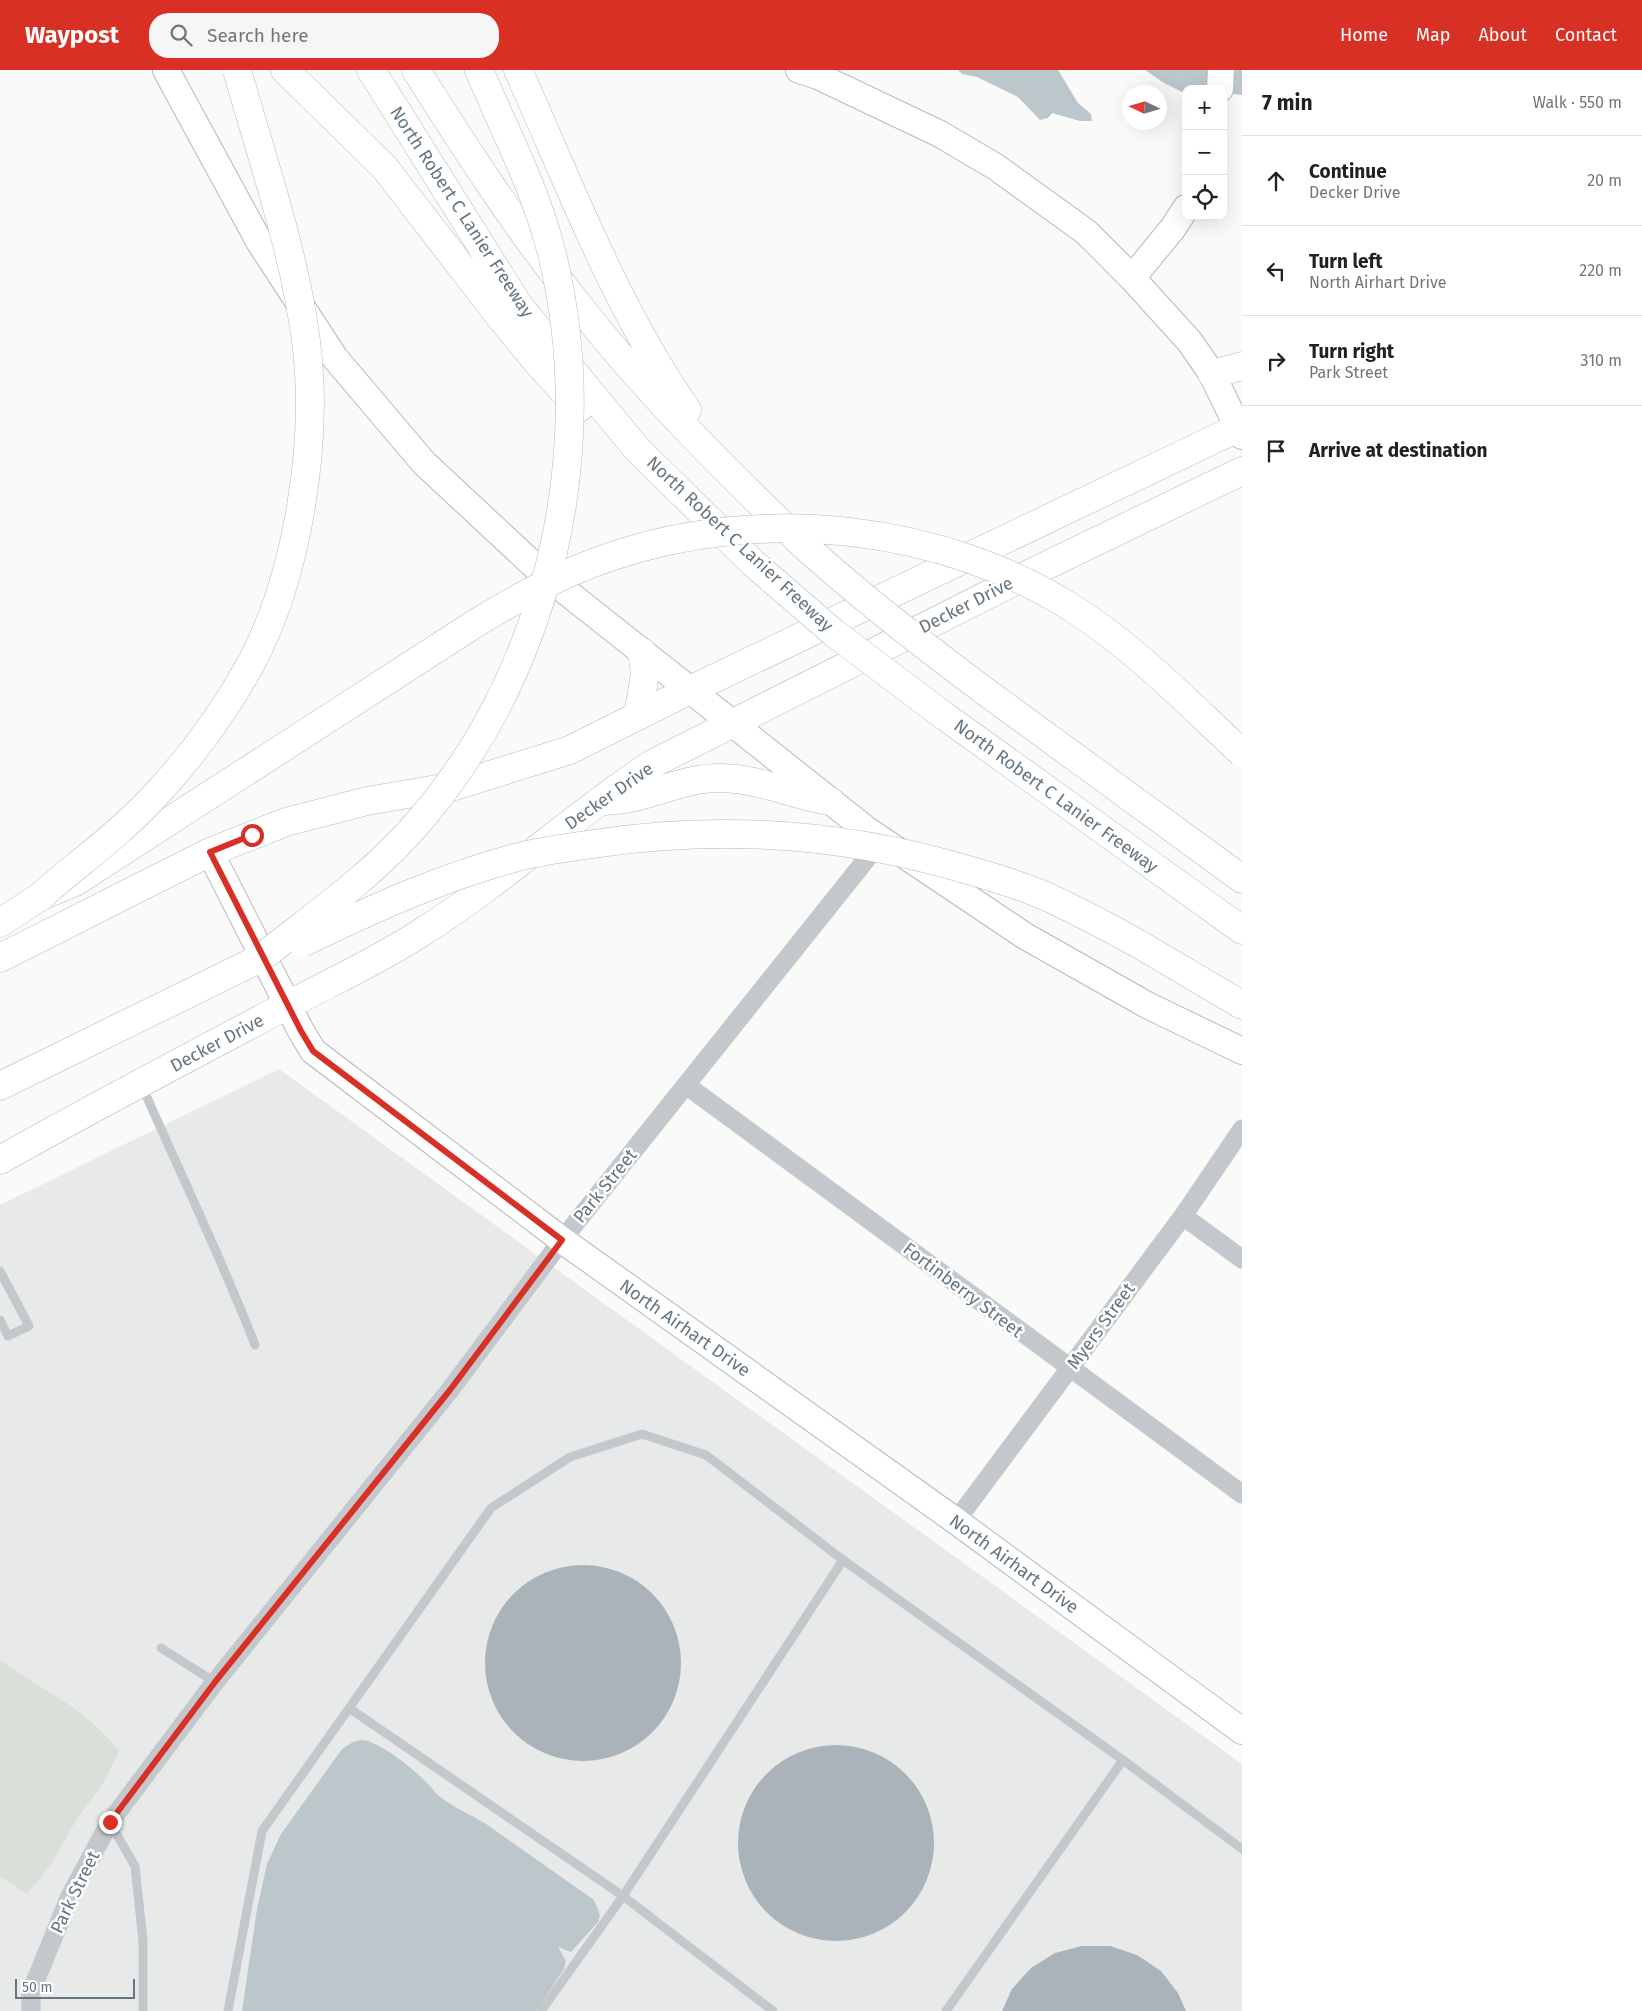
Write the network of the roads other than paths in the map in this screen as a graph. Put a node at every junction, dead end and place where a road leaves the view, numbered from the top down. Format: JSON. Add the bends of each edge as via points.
{"nodes":[{"id":1,"x":166,"y":70,"type":"edge"},
{"id":2,"x":237,"y":70,"type":"edge"},
{"id":3,"x":284,"y":70,"type":"edge"},
{"id":4,"x":371,"y":70,"type":"edge"},
{"id":5,"x":416,"y":70,"type":"edge"},
{"id":6,"x":479,"y":70,"type":"edge"},
{"id":7,"x":518,"y":70,"type":"edge"},
{"id":8,"x":799,"y":70,"type":"edge"},
{"id":9,"x":1221,"y":70,"type":"edge"},
{"id":10,"x":1220,"y":85,"type":"edge"},
{"id":11,"x":1182,"y":214,"type":"edge"},
{"id":12,"x":1132,"y":278,"type":"junction"},
{"id":13,"x":1242,"y":366,"type":"edge"},
{"id":14,"x":1212,"y":374,"type":"junction"},
{"id":15,"x":1240,"y":430,"type":"edge"},
{"id":16,"x":637,"y":449,"type":"junction"},
{"id":17,"x":1242,"y":471,"type":"edge"},
{"id":18,"x":733,"y":478,"type":"junction"},
{"id":19,"x":642,"y":652,"type":"junction"},
{"id":20,"x":690,"y":690,"type":"junction"},
{"id":21,"x":638,"y":716,"type":"junction"},
{"id":22,"x":731,"y":724,"type":"junction"},
{"id":23,"x":1242,"y":753,"type":"edge"},
{"id":24,"x":830,"y":801,"type":"junction"},
{"id":25,"x":597,"y":802,"type":"junction"},
{"id":26,"x":882,"y":840,"type":"junction"},
{"id":27,"x":210,"y":852,"type":"junction"},
{"id":28,"x":1242,"y":879,"type":"edge"},
{"id":29,"x":41,"y":896,"type":"junction"},
{"id":30,"x":0,"y":923,"type":"edge"},
{"id":31,"x":1242,"y":930,"type":"edge"},
{"id":32,"x":0,"y":958,"type":"edge"},
{"id":33,"x":261,"y":958,"type":"junction"},
{"id":34,"x":289,"y":1004,"type":"junction"},
{"id":35,"x":1242,"y":1006,"type":"edge"},
{"id":36,"x":1242,"y":1051,"type":"edge"},
{"id":37,"x":141,"y":1083,"type":"junction"},
{"id":38,"x":686,"y":1084,"type":"junction"},
{"id":39,"x":0,"y":1086,"type":"edge"},
{"id":40,"x":1242,"y":1129,"type":"edge"},
{"id":41,"x":0,"y":1160,"type":"edge"},
{"id":42,"x":1183,"y":1216,"type":"junction"},
{"id":43,"x":562,"y":1240,"type":"junction"},
{"id":44,"x":1242,"y":1260,"type":"edge"},
{"id":45,"x":0,"y":1271,"type":"edge"},
{"id":46,"x":0,"y":1320,"type":"edge"},
{"id":47,"x":256,"y":1345,"type":"dead end"},
{"id":48,"x":1070,"y":1369,"type":"junction"},
{"id":49,"x":1242,"y":1494,"type":"edge"},
{"id":50,"x":956,"y":1521,"type":"junction"},
{"id":51,"x":843,"y":1560,"type":"junction"},
{"id":52,"x":161,"y":1648,"type":"dead end"},
{"id":53,"x":215,"y":1682,"type":"junction"},
{"id":54,"x":350,"y":1708,"type":"junction"},
{"id":55,"x":1242,"y":1731,"type":"edge"},
{"id":56,"x":1123,"y":1760,"type":"junction"},
{"id":57,"x":110,"y":1822,"type":"junction"},
{"id":58,"x":1242,"y":1849,"type":"edge"},
{"id":59,"x":623,"y":1896,"type":"junction"},
{"id":60,"x":31,"y":2011,"type":"edge"},
{"id":61,"x":143,"y":2011,"type":"edge"},
{"id":62,"x":228,"y":2011,"type":"edge"},
{"id":63,"x":541,"y":2011,"type":"edge"},
{"id":64,"x":774,"y":2011,"type":"edge"},
{"id":65,"x":946,"y":2011,"type":"edge"}],
"edges":[{"from":1,"to":19,"type":"main road","via":[[260,243],[335,358],[424,463],[540,571]]},
{"from":2,"to":29,"type":"main road","bridge":true,"via":[[291,259],[306,341],[309,454],[298,523],[285,575],[267,626],[250,666],[224,708],[150,801],[120,831]]},
{"from":3,"to":16,"type":"main road","via":[[385,168],[511,330],[594,423]]},
{"from":4,"to":16,"type":"main road","name":"North Robert C Lanier Freeway","via":[[519,306]]},
{"from":5,"to":18,"type":"main road","via":[[456,133],[572,298],[671,413]]},
{"from":6,"to":33,"type":"main road","bridge":true,"via":[[535,199],[551,249],[566,330],[570,408],[566,489],[556,544],[524,645],[468,755],[436,802],[377,867]]},
{"from":7,"to":18,"type":"main road","via":[[634,324],[681,402]]},
{"from":8,"to":12,"type":"main road","via":[[940,134],[996,167],[1086,232]]},
{"from":9,"to":10,"type":"main road"},
{"from":11,"to":12,"type":"main road"},
{"from":12,"to":14,"type":"main road","via":[[1190,342]]},
{"from":13,"to":14,"type":"main road"},
{"from":14,"to":15,"type":"main road"},
{"from":15,"to":20,"type":"main road"},
{"from":16,"to":31,"type":"main road","name":"North Robert C Lanier Freeway","bridge":true,"via":[[753,563],[834,633]]},
{"from":17,"to":22,"type":"main road","name":"Decker Drive","via":[[1036,570]]},
{"from":18,"to":28,"type":"main road","bridge":true,"via":[[844,582],[922,644]]},
{"from":19,"to":20,"type":"main road"},
{"from":19,"to":21,"type":"main road","via":[[645,674]]},
{"from":20,"to":21,"type":"main road"},
{"from":20,"to":22,"type":"main road"},
{"from":21,"to":27,"type":"main road","via":[[570,750],[455,786],[323,811]]},
{"from":22,"to":24,"type":"main road"},
{"from":22,"to":25,"type":"main road","name":"Decker Drive","via":[[652,764]]},
{"from":23,"to":29,"type":"main road","bridge":true,"via":[[1105,631],[1044,591],[1006,574],[938,549],[872,535],[814,530],[733,531],[679,539],[619,554],[567,573],[522,595],[75,882]]},
{"from":24,"to":25,"type":"main road","via":[[803,797],[753,781],[722,778],[691,781],[630,798]]},
{"from":24,"to":26,"type":"main road"},
{"from":25,"to":34,"type":"main road","name":"Decker Drive","via":[[470,900],[420,934]]},
{"from":26,"to":36,"type":"main road","via":[[1025,936],[1147,1005]]},
{"from":26,"to":38,"type":"street","name":"Park Street"},
{"from":27,"to":32,"type":"main road"},
{"from":27,"to":34,"type":"main road","name":"North Airhart Drive"},
{"from":29,"to":30,"type":"main road"},
{"from":33,"to":35,"type":"main road","bridge":true,"via":[[294,947],[415,891],[519,857],[632,838],[720,833],[777,834],[890,849],[945,863],[1042,895],[1137,942]]},
{"from":33,"to":39,"type":"main road"},
{"from":34,"to":37,"type":"main road","name":"Decker Drive"},
{"from":34,"to":43,"type":"main road","name":"North Airhart Drive","via":[[313,1051]]},
{"from":37,"to":41,"type":"main road","name":"Decker Drive"},
{"from":37,"to":47,"type":"lane","via":[[222,1260]]},
{"from":38,"to":43,"type":"street","name":"Park Street"},
{"from":38,"to":48,"type":"street","name":"Fortinberry Street"},
{"from":40,"to":42,"type":"street","name":"Myers Street"},
{"from":42,"to":44,"type":"street"},
{"from":42,"to":48,"type":"street","name":"Myers Street"},
{"from":43,"to":50,"type":"main road","name":"North Airhart Drive"},
{"from":43,"to":53,"type":"street","name":"Park Street","via":[[450,1390]]},
{"from":45,"to":46,"type":"lane","via":[[29,1326],[8,1336]]},
{"from":48,"to":49,"type":"street","name":"Fortinberry Street"},
{"from":48,"to":50,"type":"street","name":"Myers Street"},
{"from":50,"to":55,"type":"main road","name":"North Airhart Drive"},
{"from":51,"to":54,"type":"lane","via":[[706,1455],[642,1434],[570,1457],[491,1508]]},
{"from":51,"to":56,"type":"lane"},
{"from":51,"to":59,"type":"lane"},
{"from":52,"to":53,"type":"lane"},
{"from":53,"to":57,"type":"street","name":"Park Street"},
{"from":54,"to":59,"type":"lane"},
{"from":54,"to":62,"type":"lane","via":[[262,1831]]},
{"from":56,"to":58,"type":"lane"},
{"from":56,"to":65,"type":"lane"},
{"from":57,"to":60,"type":"street","name":"Park Street","via":[[70,1896],[31,1992]]},
{"from":57,"to":61,"type":"lane","via":[[135,1866],[143,1941]]},
{"from":59,"to":63,"type":"lane"},
{"from":59,"to":64,"type":"lane"}]}
